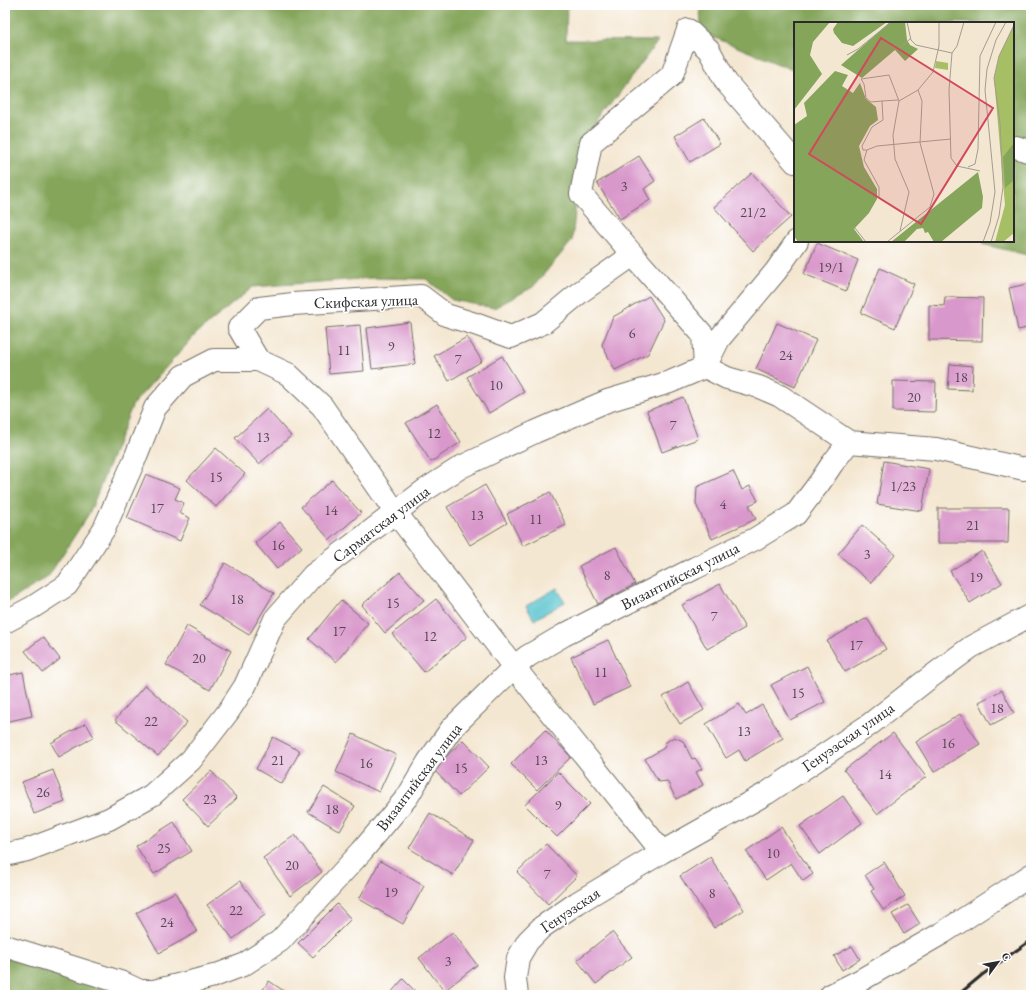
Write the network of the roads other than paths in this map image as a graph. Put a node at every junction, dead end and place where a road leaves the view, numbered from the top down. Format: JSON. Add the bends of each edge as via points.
{"nodes":[{"id":1,"x":794,"y":161,"type":"edge"},
{"id":2,"x":796,"y":242,"type":"edge"},
{"id":3,"x":633,"y":255,"type":"junction"},
{"id":4,"x":258,"y":360,"type":"junction"},
{"id":5,"x":705,"y":368,"type":"junction"},
{"id":6,"x":848,"y":442,"type":"junction"},
{"id":7,"x":1031,"y":466,"type":"edge"},
{"id":8,"x":396,"y":513,"type":"junction"},
{"id":9,"x":1031,"y":615,"type":"edge"},
{"id":10,"x":5,"y":622,"type":"edge"},
{"id":11,"x":514,"y":667,"type":"junction"},
{"id":12,"x":662,"y":852,"type":"junction"},
{"id":13,"x":5,"y":855,"type":"edge"},
{"id":14,"x":1031,"y":875,"type":"edge"},
{"id":15,"x":5,"y":946,"type":"edge"},
{"id":16,"x":517,"y":995,"type":"edge"},
{"id":17,"x":831,"y":995,"type":"edge"}],
"edges":[{"from":1,"to":3,"type":"street","via":[[726,82],[709,50],[688,30],[672,75],[591,143],[581,194]]},
{"from":2,"to":5,"type":"street","via":[[776,271],[719,339]]},
{"from":3,"to":4,"type":"street","name":"Скифская улица","via":[[579,293],[543,323],[511,337],[446,315],[421,296],[259,308],[239,328]]},
{"from":3,"to":5,"type":"street","via":[[703,335]]},
{"from":4,"to":8,"type":"street","via":[[288,374],[322,406]]},
{"from":4,"to":10,"type":"street","via":[[214,360],[183,376],[155,408],[104,529],[67,585]]},
{"from":5,"to":6,"type":"street","via":[[780,396]]},
{"from":5,"to":8,"type":"street","name":"Сарматская улица","via":[[670,382],[607,400],[461,466]]},
{"from":6,"to":7,"type":"street","via":[[936,449],[1024,469]]},
{"from":6,"to":11,"type":"street","name":"Византийская улица","via":[[796,514],[755,539],[564,635]]},
{"from":8,"to":11,"type":"street"},
{"from":8,"to":13,"type":"street","name":"Сарматская улица","via":[[313,576],[275,619],[245,686],[228,712],[191,760],[152,795],[109,819],[27,850]]},
{"from":9,"to":12,"type":"street","name":"Генуэзская улица","via":[[971,646],[869,725],[767,793]]},
{"from":11,"to":12,"type":"street"},
{"from":11,"to":15,"type":"street","name":"Византийская улица","via":[[452,728],[408,796],[280,941],[243,965],[214,976],[167,988],[140,991],[123,983]]},
{"from":12,"to":16,"type":"street","name":"Генуэзская","via":[[542,927],[528,941],[518,958],[515,978]]},
{"from":14,"to":17,"type":"street","via":[[944,932]]}]}
